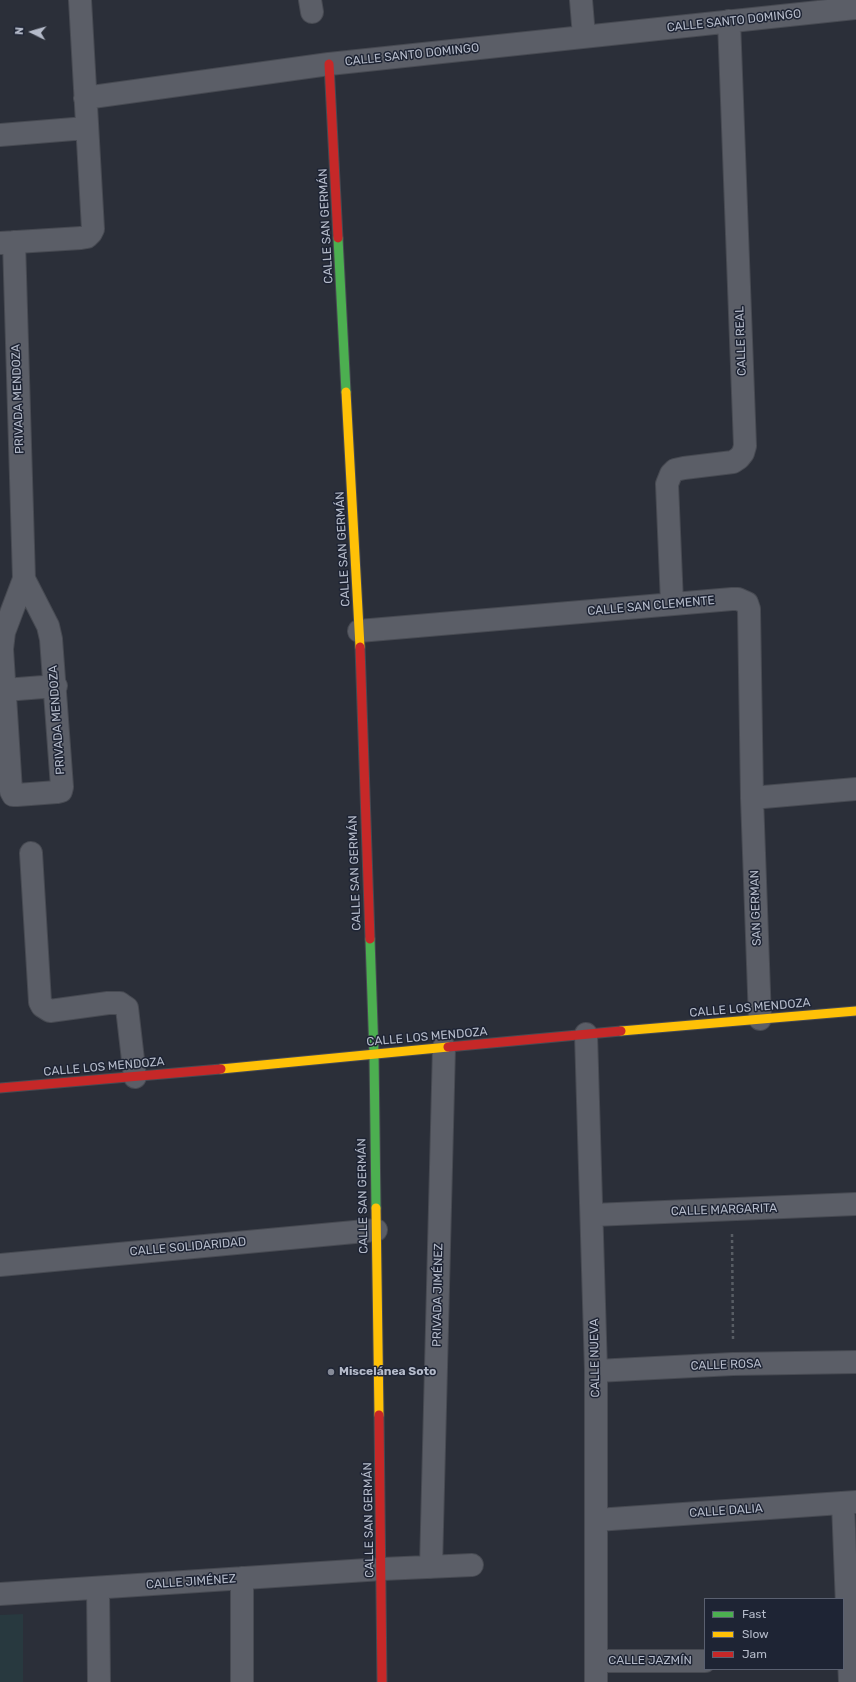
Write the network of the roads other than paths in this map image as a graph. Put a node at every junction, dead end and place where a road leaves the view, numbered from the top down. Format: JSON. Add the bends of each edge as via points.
{"nodes":[{"id":1,"x":80,"y":0,"type":"edge"},
{"id":2,"x":581,"y":0,"type":"edge"},
{"id":3,"x":856,"y":8,"type":"edge"},
{"id":4,"x":729,"y":21,"type":"junction"},
{"id":5,"x":584,"y":36,"type":"junction"},
{"id":6,"x":329,"y":64,"type":"junction"},
{"id":7,"x":85,"y":98,"type":"junction"},
{"id":8,"x":86,"y":128,"type":"junction"},
{"id":9,"x":0,"y":135,"type":"edge"},
{"id":10,"x":7,"y":242,"type":"edge"},
{"id":11,"x":24,"y":580,"type":"junction"},
{"id":12,"x":672,"y":603,"type":"junction"},
{"id":13,"x":359,"y":631,"type":"junction"},
{"id":14,"x":56,"y":686,"type":"junction"},
{"id":15,"x":5,"y":690,"type":"junction"},
{"id":16,"x":856,"y":789,"type":"edge"},
{"id":17,"x":752,"y":798,"type":"junction"},
{"id":18,"x":31,"y":853,"type":"dead end"},
{"id":19,"x":856,"y":1011,"type":"edge"},
{"id":20,"x":760,"y":1019,"type":"junction"},
{"id":21,"x":586,"y":1034,"type":"junction"},
{"id":22,"x":444,"y":1047,"type":"junction"},
{"id":23,"x":374,"y":1054,"type":"junction"},
{"id":24,"x":135,"y":1077,"type":"junction"},
{"id":25,"x":0,"y":1088,"type":"edge"},
{"id":26,"x":856,"y":1204,"type":"edge"},
{"id":27,"x":592,"y":1215,"type":"junction"},
{"id":28,"x":376,"y":1230,"type":"junction"},
{"id":29,"x":0,"y":1265,"type":"edge"},
{"id":30,"x":856,"y":1362,"type":"edge"},
{"id":31,"x":596,"y":1371,"type":"junction"},
{"id":32,"x":850,"y":1502,"type":"edge"},
{"id":33,"x":597,"y":1520,"type":"junction"},
{"id":34,"x":472,"y":1565,"type":"dead end"},
{"id":35,"x":431,"y":1567,"type":"junction"},
{"id":36,"x":382,"y":1569,"type":"junction"},
{"id":37,"x":242,"y":1578,"type":"junction"},
{"id":38,"x":98,"y":1588,"type":"junction"},
{"id":39,"x":0,"y":1594,"type":"edge"},
{"id":40,"x":704,"y":1661,"type":"edge"},
{"id":41,"x":846,"y":1661,"type":"edge"},
{"id":42,"x":596,"y":1672,"type":"edge"},
{"id":43,"x":99,"y":1682,"type":"edge"},
{"id":44,"x":242,"y":1682,"type":"edge"},
{"id":45,"x":382,"y":1682,"type":"edge"},
{"id":46,"x":850,"y":1682,"type":"edge"}],
"edges":[{"from":1,"to":7,"type":"street"},
{"from":2,"to":5,"type":"street"},
{"from":3,"to":4,"type":"street","name":"CALLE SANTO DOMINGO"},
{"from":4,"to":5,"type":"street","name":"CALLE SANTO DOMINGO"},
{"from":4,"to":12,"type":"street","name":"CALLE REAL","via":[[745,446],[740,458],[733,462],[684,468],[671,474],[667,484]]},
{"from":5,"to":6,"type":"street","name":"CALLE SANTO DOMINGO"},
{"from":6,"to":7,"type":"street","name":"CALLE SANTO DOMINGO"},
{"from":6,"to":13,"type":"street","name":"CALLE SAN GERMÁN"},
{"from":7,"to":8,"type":"street"},
{"from":8,"to":9,"type":"street"},
{"from":8,"to":10,"type":"street","name":"PRIVADA MENDOZA","via":[[93,223],[91,233],[81,238]]},
{"from":10,"to":11,"type":"street","name":"PRIVADA MENDOZA"},
{"from":11,"to":14,"type":"street","name":"PRIVADA MENDOZA","via":[[48,626]]},
{"from":11,"to":15,"type":"street","name":"PRIVADA MENDOZA","via":[[4,632],[2,650]]},
{"from":12,"to":13,"type":"street","name":"CALLE SAN CLEMENTE"},
{"from":12,"to":17,"type":"street","name":"CALLE SAN CLEMENTE","via":[[738,599],[747,603]]},
{"from":13,"to":23,"type":"street","name":"CALLE SAN GERMÁN"},
{"from":14,"to":15,"type":"street"},
{"from":14,"to":15,"type":"street","name":"PRIVADA MENDOZA","via":[[62,787],[61,791],[51,793],[17,795],[11,791]]},
{"from":16,"to":17,"type":"street"},
{"from":17,"to":20,"type":"street","name":"SAN GERMAN"},
{"from":18,"to":24,"type":"street","via":[[40,1002],[50,1011],[108,1003],[120,1004],[127,1008]]},
{"from":19,"to":20,"type":"street","name":"CALLE LOS MENDOZA"},
{"from":20,"to":21,"type":"street","name":"CALLE LOS MENDOZA"},
{"from":21,"to":22,"type":"street","name":"CALLE LOS MENDOZA"},
{"from":21,"to":27,"type":"street","name":"CALLE NUEVA"},
{"from":22,"to":23,"type":"street","name":"CALLE LOS MENDOZA"},
{"from":22,"to":35,"type":"street","name":"PRIVADA JIMÉNEZ"},
{"from":23,"to":24,"type":"street","name":"CALLE LOS MENDOZA"},
{"from":23,"to":28,"type":"street","name":"CALLE SAN GERMÁN"},
{"from":24,"to":25,"type":"street","name":"CALLE LOS MENDOZA"},
{"from":26,"to":27,"type":"street","name":"CALLE MARGARITA"},
{"from":27,"to":31,"type":"street","name":"CALLE NUEVA"},
{"from":28,"to":29,"type":"street","name":"CALLE SOLIDARIDAD"},
{"from":28,"to":36,"type":"street","name":"CALLE SAN GERMÁN"},
{"from":30,"to":31,"type":"street","name":"CALLE ROSA","via":[[733,1364]]},
{"from":31,"to":33,"type":"street","name":"CALLE NUEVA"},
{"from":32,"to":33,"type":"street","name":"CALLE DALIA"},
{"from":32,"to":41,"type":"street"},
{"from":33,"to":42,"type":"street","name":"CALLE NUEVA"},
{"from":34,"to":35,"type":"street"},
{"from":35,"to":36,"type":"street"},
{"from":36,"to":37,"type":"street","name":"CALLE JIMÉNEZ"},
{"from":36,"to":45,"type":"street","name":"CALLE SAN GERMÁN"},
{"from":37,"to":38,"type":"street","name":"CALLE JIMÉNEZ"},
{"from":37,"to":44,"type":"street"},
{"from":38,"to":39,"type":"street","name":"CALLE JIMÉNEZ"},
{"from":38,"to":43,"type":"street"},
{"from":40,"to":42,"type":"street","name":"CALLE JAZMÍN"},
{"from":41,"to":46,"type":"street"}]}
